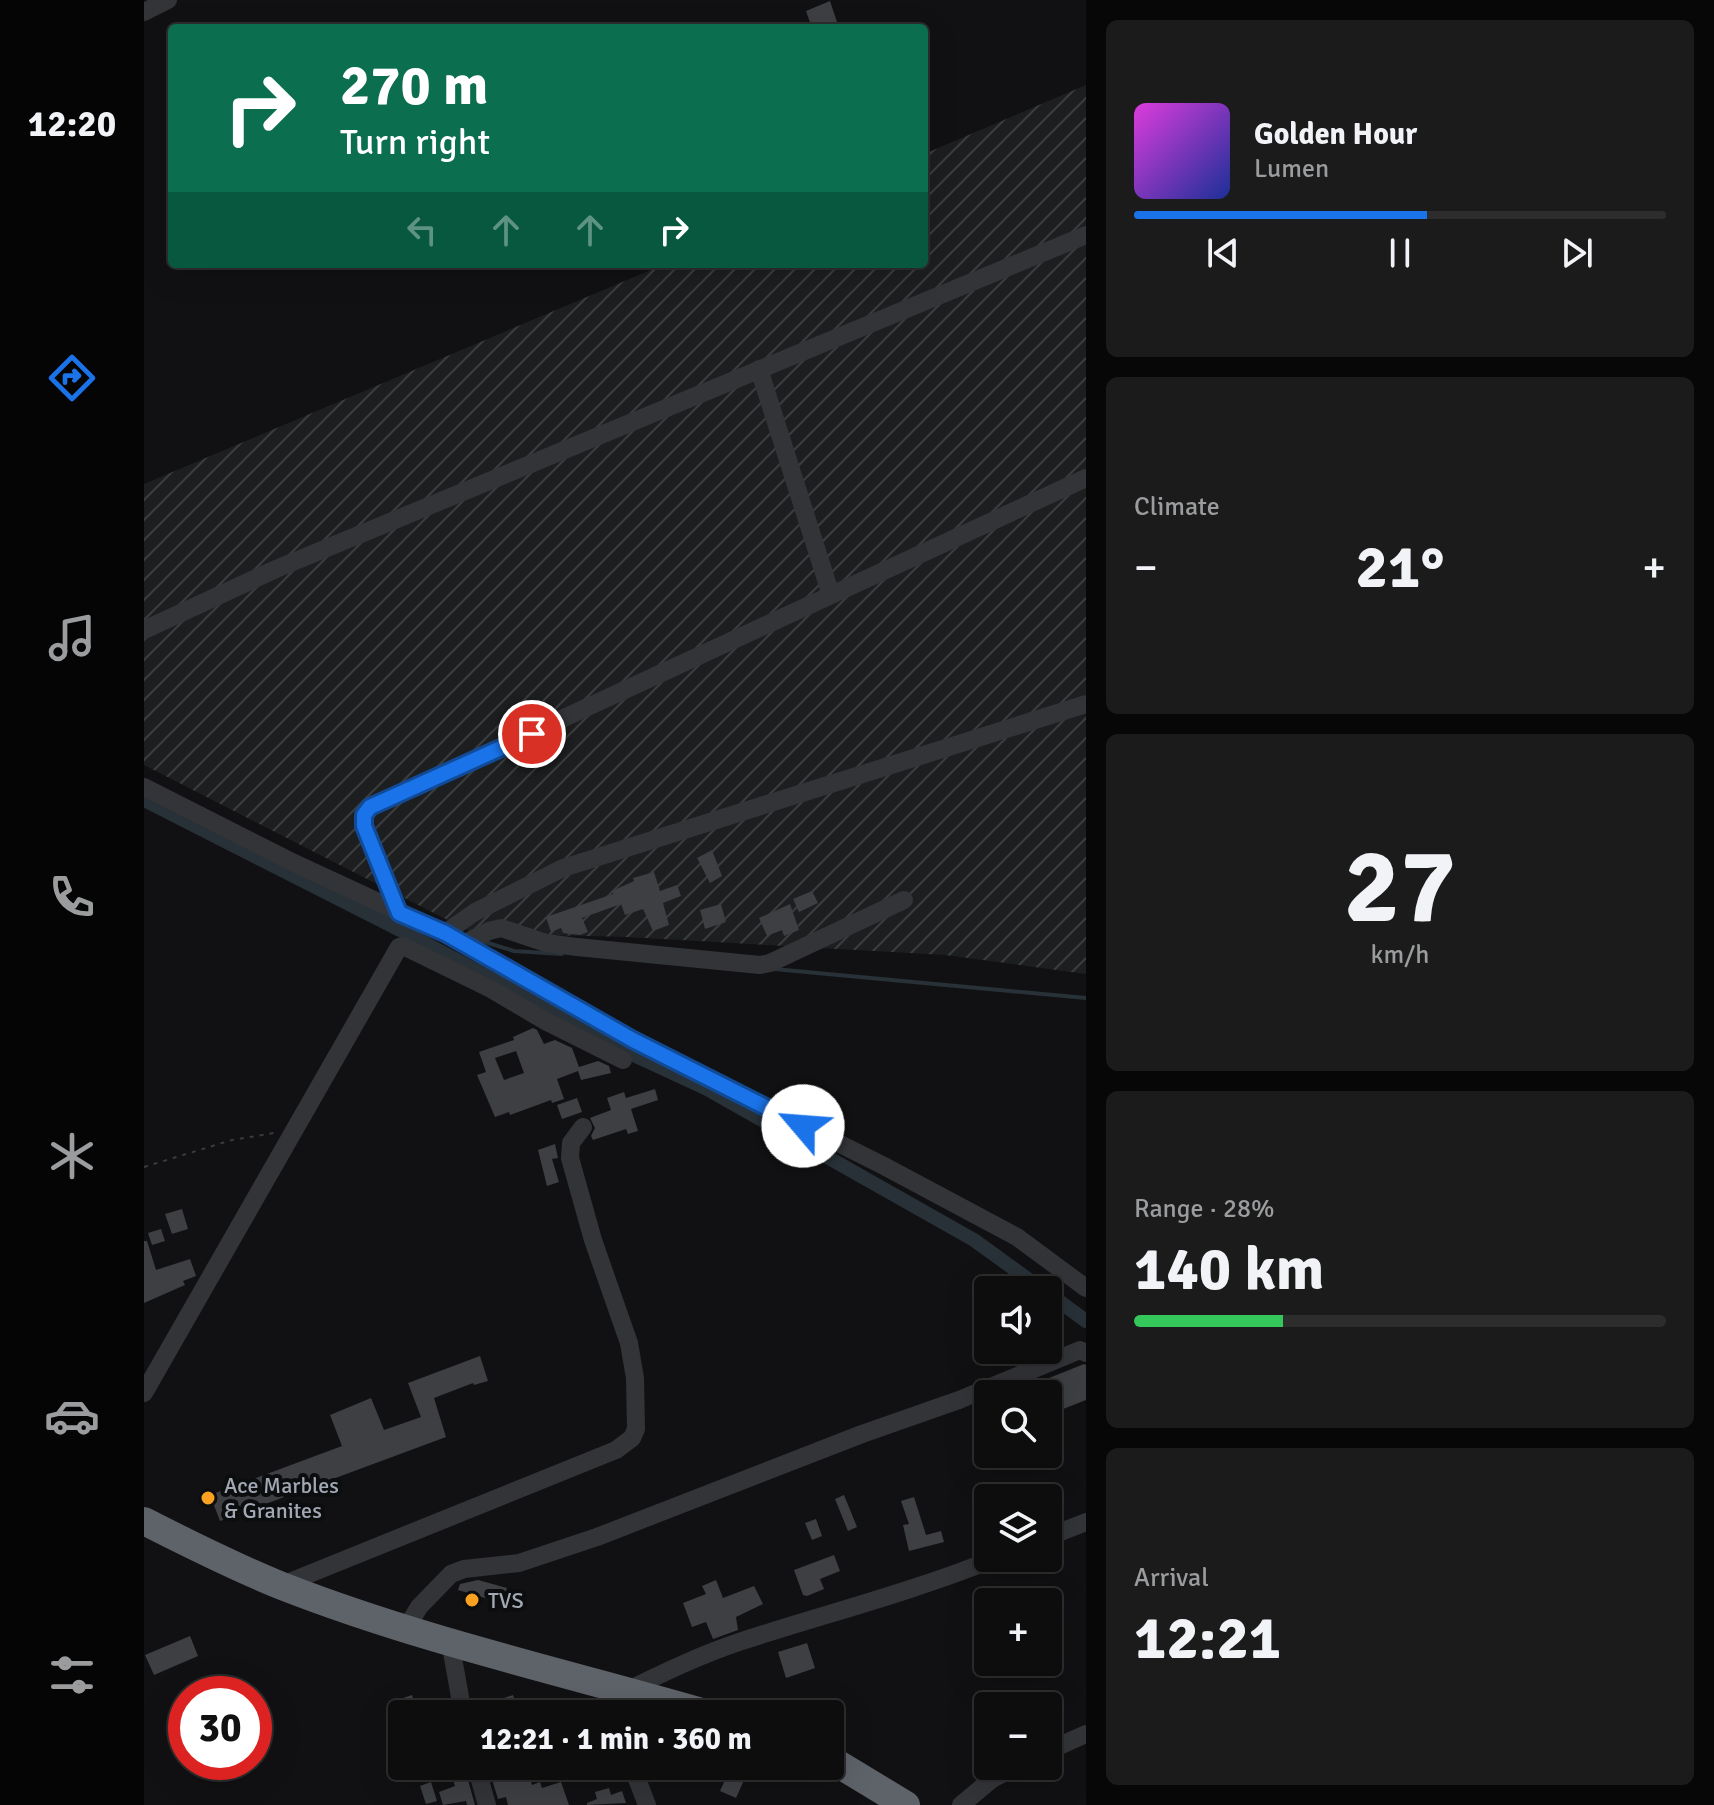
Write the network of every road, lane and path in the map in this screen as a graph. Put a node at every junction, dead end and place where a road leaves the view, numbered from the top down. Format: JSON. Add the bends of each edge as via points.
{"nodes":[{"id":1,"x":168,"y":0,"type":"edge"},
{"id":2,"x":144,"y":12,"type":"edge"},
{"id":3,"x":1086,"y":235,"type":"edge"},
{"id":4,"x":759,"y":369,"type":"junction"},
{"id":5,"x":1086,"y":478,"type":"edge"},
{"id":6,"x":831,"y":595,"type":"junction"},
{"id":7,"x":144,"y":630,"type":"edge"},
{"id":8,"x":1086,"y":704,"type":"edge"},
{"id":9,"x":144,"y":787,"type":"edge"},
{"id":10,"x":904,"y":900,"type":"dead end"},
{"id":11,"x":399,"y":913,"type":"junction"},
{"id":12,"x":445,"y":933,"type":"junction"},
{"id":13,"x":463,"y":944,"type":"junction"},
{"id":14,"x":504,"y":967,"type":"junction"},
{"id":15,"x":491,"y":989,"type":"junction"},
{"id":16,"x":623,"y":1060,"type":"dead end"},
{"id":17,"x":583,"y":1127,"type":"dead end"},
{"id":18,"x":296,"y":1129,"type":"junction"},
{"id":19,"x":144,"y":1167,"type":"edge"},
{"id":20,"x":1086,"y":1288,"type":"edge"},
{"id":21,"x":1086,"y":1353,"type":"edge"},
{"id":22,"x":144,"y":1393,"type":"edge"},
{"id":23,"x":144,"y":1521,"type":"edge"},
{"id":24,"x":1086,"y":1522,"type":"edge"},
{"id":25,"x":1062,"y":1531,"type":"edge"},
{"id":26,"x":974,"y":1567,"type":"edge"},
{"id":27,"x":282,"y":1585,"type":"junction"},
{"id":28,"x":407,"y":1627,"type":"junction"},
{"id":29,"x":450,"y":1641,"type":"junction"},
{"id":30,"x":461,"y":1700,"type":"edge"},
{"id":31,"x":617,"y":1700,"type":"edge"},
{"id":32,"x":629,"y":1700,"type":"edge"},
{"id":33,"x":1086,"y":1734,"type":"edge"},
{"id":34,"x":1062,"y":1745,"type":"edge"},
{"id":35,"x":844,"y":1767,"type":"edge"},
{"id":36,"x":480,"y":1780,"type":"edge"},
{"id":37,"x":637,"y":1780,"type":"edge"},
{"id":38,"x":991,"y":1780,"type":"edge"},
{"id":39,"x":487,"y":1805,"type":"edge"},
{"id":40,"x":647,"y":1805,"type":"edge"},
{"id":41,"x":906,"y":1805,"type":"edge"},
{"id":42,"x":961,"y":1805,"type":"edge"}],
"edges":[{"from":1,"to":2,"type":"street"},
{"from":3,"to":4,"type":"street"},
{"from":4,"to":6,"type":"street"},
{"from":4,"to":7,"type":"street","via":[[276,569]]},
{"from":5,"to":6,"type":"street"},
{"from":6,"to":11,"type":"street","via":[[370,807],[364,826]]},
{"from":8,"to":12,"type":"street","via":[[563,868]]},
{"from":9,"to":11,"type":"street"},
{"from":10,"to":13,"type":"street","via":[[760,965],[546,943],[501,928]]},
{"from":11,"to":12,"type":"street"},
{"from":12,"to":13,"type":"street"},
{"from":13,"to":14,"type":"street"},
{"from":14,"to":15,"type":"street"},
{"from":14,"to":20,"type":"street","via":[[647,1047],[1017,1237]]},
{"from":15,"to":16,"type":"street"},
{"from":15,"to":18,"type":"street","via":[[399,947]]},
{"from":17,"to":27,"type":"street","via":[[571,1143],[570,1158],[629,1343],[637,1418],[632,1438],[616,1450]]},
{"from":18,"to":19,"type":"path","via":[[232,1140]]},
{"from":18,"to":22,"type":"street"},
{"from":21,"to":28,"type":"street","via":[[1080,1350],[1053,1360],[597,1537],[519,1563],[451,1574]]},
{"from":23,"to":27,"type":"highway"},
{"from":24,"to":25,"type":"street"},
{"from":26,"to":32,"type":"street","via":[[686,1662]]},
{"from":27,"to":28,"type":"highway"},
{"from":28,"to":29,"type":"highway"},
{"from":29,"to":30,"type":"street"},
{"from":29,"to":31,"type":"highway"},
{"from":33,"to":34,"type":"street"},
{"from":35,"to":41,"type":"highway"},
{"from":36,"to":39,"type":"street"},
{"from":37,"to":40,"type":"street"},
{"from":38,"to":42,"type":"street"}]}
